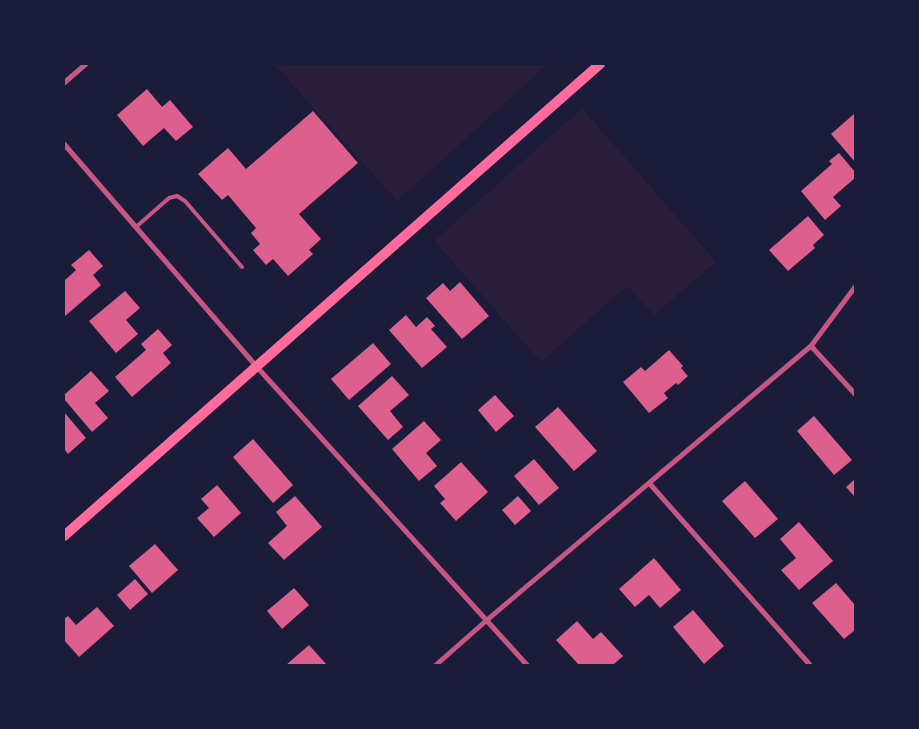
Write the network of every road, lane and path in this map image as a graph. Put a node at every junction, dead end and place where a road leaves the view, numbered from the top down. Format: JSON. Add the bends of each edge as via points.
{"nodes":[{"id":1,"x":86,"y":64,"type":"edge"},
{"id":2,"x":600,"y":64,"type":"edge"},
{"id":3,"x":64,"y":83,"type":"edge"},
{"id":4,"x":64,"y":144,"type":"edge"},
{"id":5,"x":136,"y":227,"type":"junction"},
{"id":6,"x":242,"y":266,"type":"dead end"},
{"id":7,"x":855,"y":288,"type":"edge"},
{"id":8,"x":812,"y":346,"type":"junction"},
{"id":9,"x":256,"y":366,"type":"junction"},
{"id":10,"x":855,"y":394,"type":"edge"},
{"id":11,"x":650,"y":484,"type":"junction"},
{"id":12,"x":64,"y":536,"type":"edge"},
{"id":13,"x":487,"y":620,"type":"junction"},
{"id":14,"x":436,"y":665,"type":"edge"},
{"id":15,"x":527,"y":665,"type":"edge"},
{"id":16,"x":810,"y":665,"type":"edge"}],
"edges":[{"from":1,"to":3,"type":"street"},
{"from":2,"to":9,"type":"main road"},
{"from":4,"to":5,"type":"street"},
{"from":5,"to":6,"type":"lane","via":[[169,198],[177,196]]},
{"from":5,"to":9,"type":"street"},
{"from":7,"to":8,"type":"street"},
{"from":8,"to":10,"type":"street"},
{"from":8,"to":11,"type":"street"},
{"from":9,"to":12,"type":"main road"},
{"from":9,"to":13,"type":"street"},
{"from":11,"to":13,"type":"street"},
{"from":11,"to":16,"type":"street"},
{"from":13,"to":14,"type":"street"},
{"from":13,"to":15,"type":"street"}]}
